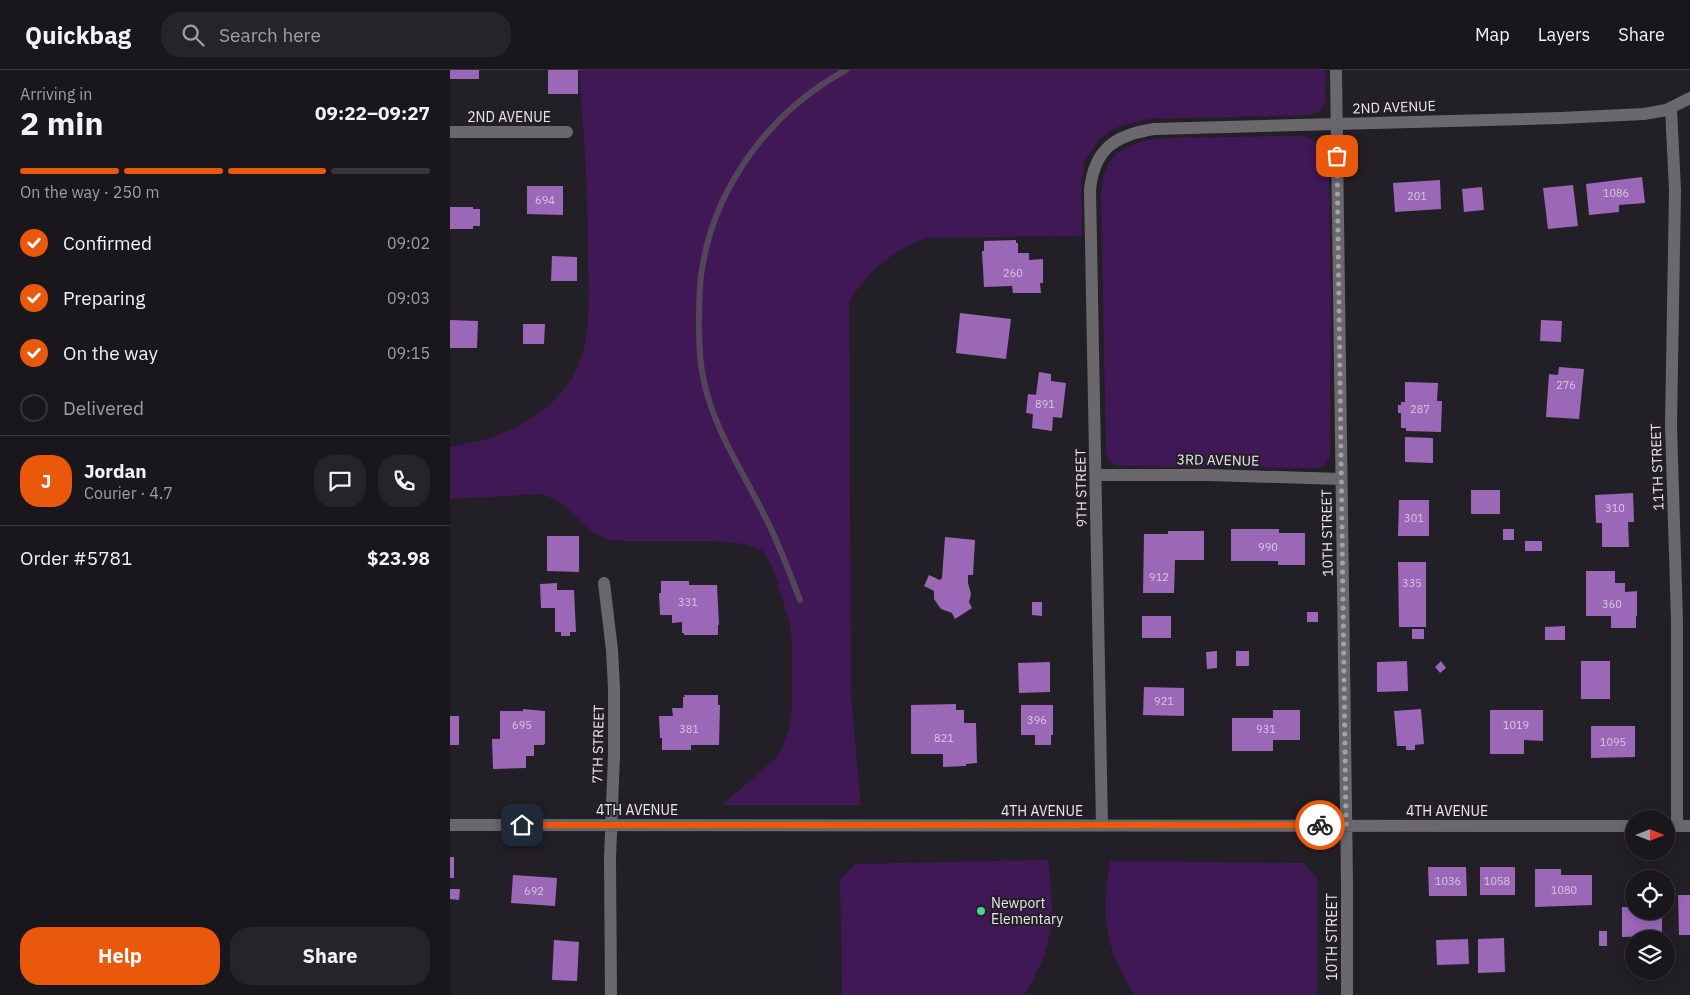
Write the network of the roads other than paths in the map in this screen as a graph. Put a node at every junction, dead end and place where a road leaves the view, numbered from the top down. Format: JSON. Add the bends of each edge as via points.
{"nodes":[{"id":1,"x":1336,"y":70,"type":"edge"},
{"id":2,"x":1690,"y":98,"type":"edge"},
{"id":3,"x":1672,"y":108,"type":"junction"},
{"id":4,"x":1337,"y":124,"type":"junction"},
{"id":5,"x":450,"y":132,"type":"edge"},
{"id":6,"x":567,"y":132,"type":"dead end"},
{"id":7,"x":1102,"y":152,"type":"joint"},
{"id":8,"x":1096,"y":475,"type":"junction"},
{"id":9,"x":1341,"y":479,"type":"junction"},
{"id":10,"x":604,"y":584,"type":"dead end"},
{"id":11,"x":1671,"y":810,"type":"edge"},
{"id":12,"x":450,"y":825,"type":"edge"},
{"id":13,"x":611,"y":825,"type":"junction"},
{"id":14,"x":1346,"y":825,"type":"junction"},
{"id":15,"x":1102,"y":826,"type":"junction"},
{"id":16,"x":1625,"y":826,"type":"edge"},
{"id":17,"x":1675,"y":826,"type":"edge"},
{"id":18,"x":1690,"y":826,"type":"edge"},
{"id":19,"x":611,"y":995,"type":"edge"},
{"id":20,"x":1347,"y":995,"type":"edge"}],
"edges":[{"from":1,"to":4,"type":"street","name":"10TH STREET"},
{"from":2,"to":3,"type":"street","name":"2ND AVENUE"},
{"from":3,"to":4,"type":"street","name":"2ND AVENUE","via":[[1618,115]]},
{"from":3,"to":11,"type":"street","name":"11TH STREET","via":[[1676,190],[1671,426],[1676,620]]},
{"from":4,"to":7,"type":"street","name":"2ND AVENUE","via":[[1154,129],[1124,136]]},
{"from":4,"to":9,"type":"street","name":"10TH STREET"},
{"from":5,"to":6,"type":"street","name":"2ND AVENUE"},
{"from":7,"to":8,"type":"street","name":"9TH STREET","via":[[1090,190]]},
{"from":8,"to":9,"type":"street","name":"3RD AVENUE"},
{"from":8,"to":15,"type":"street","name":"9TH STREET"},
{"from":9,"to":14,"type":"street","name":"10TH STREET"},
{"from":10,"to":13,"type":"street","name":"7TH STREET","via":[[614,688]]},
{"from":12,"to":13,"type":"street","name":"4TH AVENUE"},
{"from":13,"to":15,"type":"street","name":"4TH AVENUE"},
{"from":13,"to":19,"type":"street","name":"7TH STREET"},
{"from":14,"to":15,"type":"street","name":"4TH AVENUE"},
{"from":14,"to":16,"type":"street","name":"4TH AVENUE"},
{"from":14,"to":20,"type":"street","name":"10TH STREET"},
{"from":17,"to":18,"type":"street"}]}
